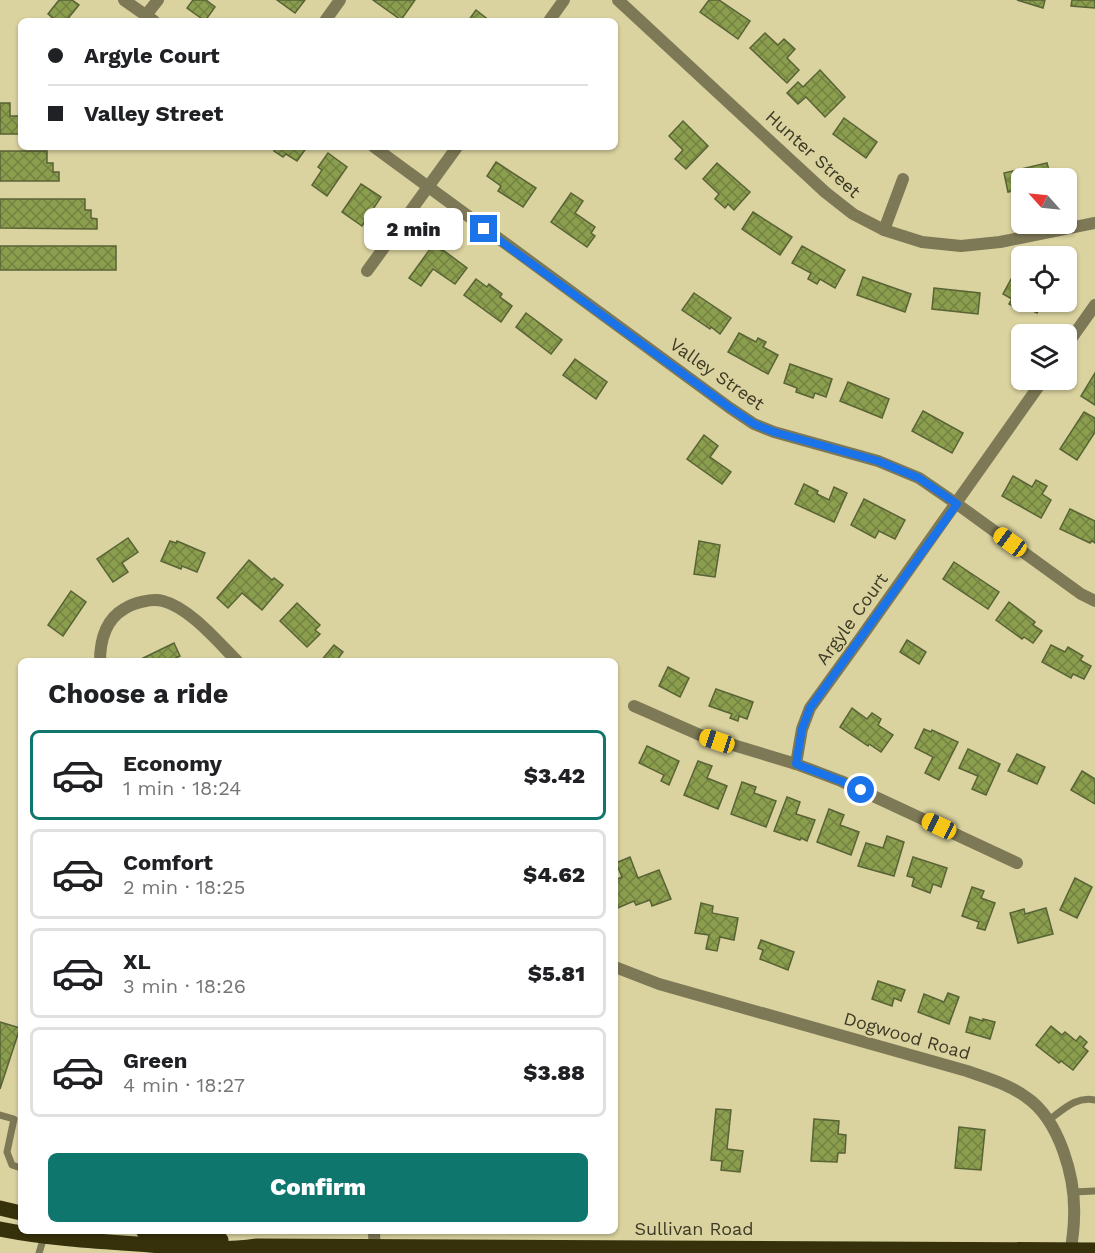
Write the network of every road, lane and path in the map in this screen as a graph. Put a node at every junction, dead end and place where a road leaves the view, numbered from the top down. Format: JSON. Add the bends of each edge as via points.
{"nodes":[{"id":1,"x":124,"y":0,"type":"edge"},
{"id":2,"x":158,"y":0,"type":"edge"},
{"id":3,"x":340,"y":0,"type":"edge"},
{"id":4,"x":564,"y":0,"type":"edge"},
{"id":5,"x":618,"y":0,"type":"edge"},
{"id":6,"x":150,"y":18,"type":"edge"},
{"id":7,"x":327,"y":18,"type":"edge"},
{"id":8,"x":551,"y":18,"type":"edge"},
{"id":9,"x":378,"y":150,"type":"edge"},
{"id":10,"x":455,"y":150,"type":"edge"},
{"id":11,"x":903,"y":179,"type":"dead end"},
{"id":12,"x":428,"y":188,"type":"junction"},
{"id":13,"x":1095,"y":224,"type":"edge"},
{"id":14,"x":884,"y":230,"type":"junction"},
{"id":15,"x":367,"y":271,"type":"dead end"},
{"id":16,"x":1095,"y":305,"type":"edge"},
{"id":17,"x":1077,"y":330,"type":"edge"},
{"id":18,"x":1036,"y":390,"type":"edge"},
{"id":19,"x":957,"y":504,"type":"junction"},
{"id":20,"x":1095,"y":601,"type":"edge"},
{"id":21,"x":100,"y":658,"type":"edge"},
{"id":22,"x":234,"y":658,"type":"edge"},
{"id":23,"x":634,"y":706,"type":"dead end"},
{"id":24,"x":796,"y":764,"type":"junction"},
{"id":25,"x":1017,"y":863,"type":"dead end"},
{"id":26,"x":618,"y":968,"type":"edge"},
{"id":27,"x":1095,"y":1100,"type":"edge"},
{"id":28,"x":0,"y":1115,"type":"edge"},
{"id":29,"x":1049,"y":1120,"type":"junction"},
{"id":30,"x":18,"y":1167,"type":"edge"},
{"id":31,"x":1095,"y":1191,"type":"edge"},
{"id":32,"x":1072,"y":1192,"type":"junction"},
{"id":33,"x":0,"y":1208,"type":"edge"},
{"id":34,"x":18,"y":1212,"type":"edge"},
{"id":35,"x":0,"y":1229,"type":"edge"},
{"id":36,"x":18,"y":1231,"type":"edge"},
{"id":37,"x":44,"y":1234,"type":"edge"},
{"id":38,"x":162,"y":1234,"type":"edge"},
{"id":39,"x":374,"y":1244,"type":"edge"},
{"id":40,"x":257,"y":1246,"type":"junction"},
{"id":41,"x":98,"y":1247,"type":"edge"},
{"id":42,"x":1071,"y":1250,"type":"junction"},
{"id":43,"x":1095,"y":1250,"type":"edge"},
{"id":44,"x":39,"y":1253,"type":"edge"}],
"edges":[{"from":1,"to":6,"type":"street"},
{"from":2,"to":6,"type":"street"},
{"from":3,"to":7,"type":"street"},
{"from":4,"to":8,"type":"street"},
{"from":5,"to":14,"type":"street","name":"Hunter Street","via":[[825,192],[853,214]]},
{"from":9,"to":12,"type":"street","name":"Valley Street"},
{"from":10,"to":12,"type":"street"},
{"from":11,"to":14,"type":"street"},
{"from":12,"to":15,"type":"street"},
{"from":12,"to":19,"type":"street","name":"Valley Street","via":[[754,424],[878,461],[919,478]]},
{"from":13,"to":14,"type":"street","name":"Hunter Street","via":[[961,246],[922,242]]},
{"from":16,"to":17,"type":"street"},
{"from":18,"to":19,"type":"street","name":"Argyle Court"},
{"from":19,"to":20,"type":"street","name":"Valley Street"},
{"from":19,"to":24,"type":"street","name":"Argyle Court","via":[[810,708]]},
{"from":21,"to":22,"type":"street","via":[[105,629],[117,613],[134,603],[162,600],[188,612]]},
{"from":23,"to":24,"type":"street","via":[[700,735]]},
{"from":24,"to":25,"type":"street"},
{"from":26,"to":29,"type":"street","name":"Dogwood Road","via":[[659,984],[967,1071],[1027,1097]]},
{"from":27,"to":29,"type":"lane","via":[[1081,1099]]},
{"from":28,"to":30,"type":"lane","via":[[14,1119],[7,1152],[12,1165]]},
{"from":29,"to":32,"type":"street","name":"Dogwood Road","via":[[1063,1149]]},
{"from":31,"to":32,"type":"lane"},
{"from":32,"to":42,"type":"street","name":"Dogwood Road"},
{"from":33,"to":34,"type":"main road"},
{"from":35,"to":36,"type":"main road","name":"Sullivan Road"},
{"from":37,"to":41,"type":"main road","name":"Sullivan Road"},
{"from":37,"to":44,"type":"lane"},
{"from":38,"to":40,"type":"main road","name":"Sullivan Road"},
{"from":39,"to":40,"type":"main road","name":"Sullivan Road"},
{"from":39,"to":42,"type":"main road","name":"Sullivan Road"},
{"from":40,"to":41,"type":"main road","name":"Sullivan Road"},
{"from":42,"to":43,"type":"main road","name":"Sullivan Road"}]}
